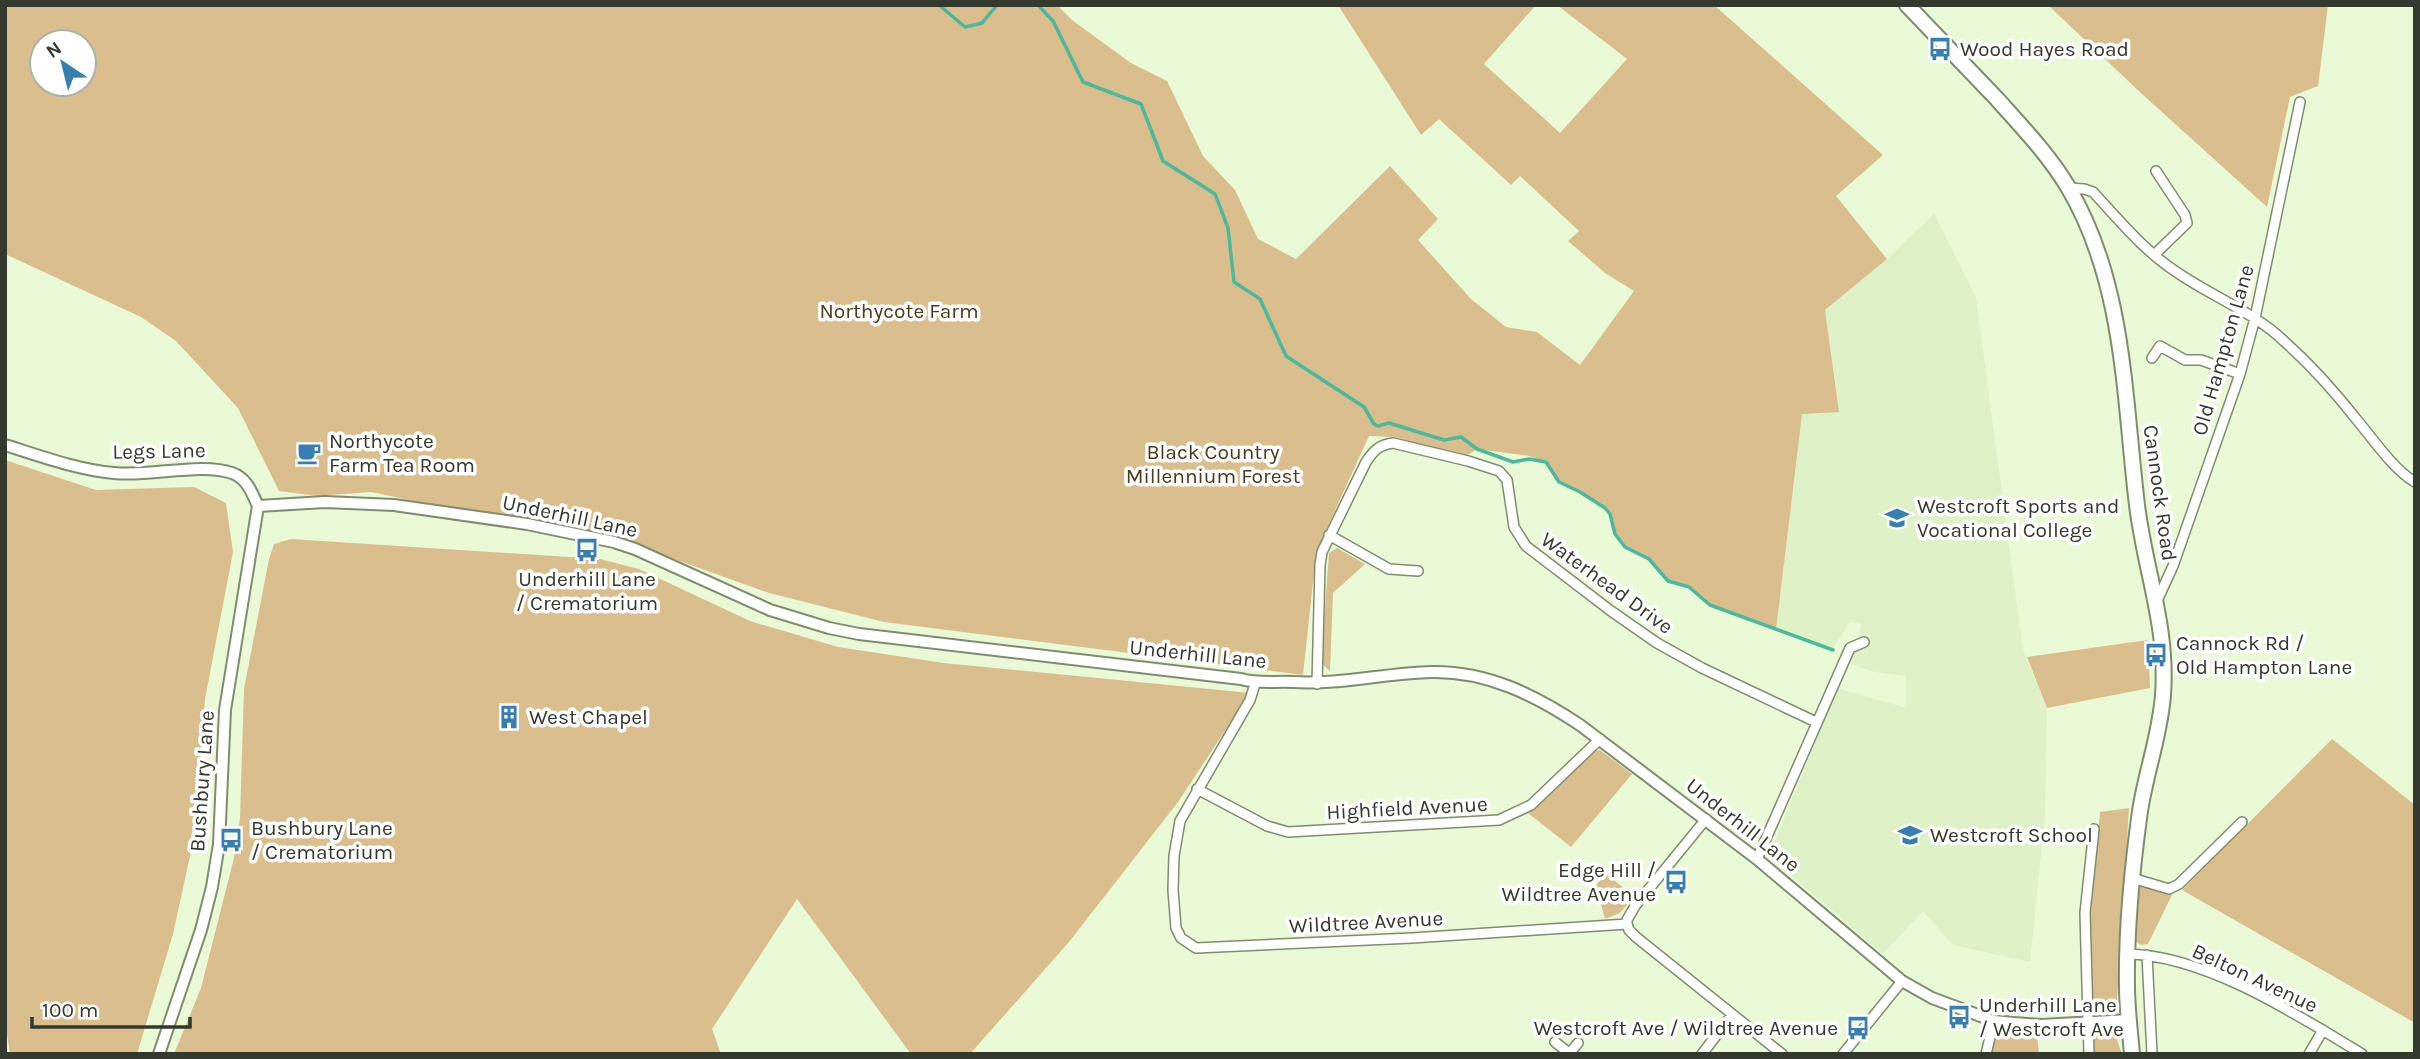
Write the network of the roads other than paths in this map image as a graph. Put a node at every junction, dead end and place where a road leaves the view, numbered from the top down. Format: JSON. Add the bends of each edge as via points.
{"nodes":[{"id":1,"x":1907,"y":5,"type":"edge"},
{"id":2,"x":2300,"y":102,"type":"dead end"},
{"id":3,"x":2156,"y":171,"type":"dead end"},
{"id":4,"x":2069,"y":188,"type":"junction"},
{"id":5,"x":2154,"y":255,"type":"junction"},
{"id":6,"x":2255,"y":318,"type":"junction"},
{"id":7,"x":2152,"y":358,"type":"dead end"},
{"id":8,"x":2239,"y":374,"type":"junction"},
{"id":9,"x":5,"y":445,"type":"edge"},
{"id":10,"x":2415,"y":482,"type":"edge"},
{"id":11,"x":258,"y":506,"type":"junction"},
{"id":12,"x":1329,"y":535,"type":"junction"},
{"id":13,"x":1418,"y":571,"type":"dead end"},
{"id":14,"x":2157,"y":601,"type":"junction"},
{"id":15,"x":1864,"y":642,"type":"dead end"},
{"id":16,"x":1255,"y":684,"type":"junction"},
{"id":17,"x":1317,"y":684,"type":"junction"},
{"id":18,"x":1816,"y":723,"type":"junction"},
{"id":19,"x":1600,"y":739,"type":"junction"},
{"id":20,"x":1197,"y":789,"type":"junction"},
{"id":21,"x":1706,"y":819,"type":"junction"},
{"id":22,"x":2242,"y":822,"type":"dead end"},
{"id":23,"x":2094,"y":829,"type":"dead end"},
{"id":24,"x":1757,"y":859,"type":"junction"},
{"id":25,"x":2133,"y":878,"type":"junction"},
{"id":26,"x":1627,"y":924,"type":"junction"},
{"id":27,"x":2127,"y":954,"type":"junction"},
{"id":28,"x":2147,"y":954,"type":"junction"},
{"id":29,"x":1902,"y":981,"type":"junction"},
{"id":30,"x":1732,"y":1015,"type":"junction"},
{"id":31,"x":2129,"y":1020,"type":"junction"},
{"id":32,"x":1994,"y":1021,"type":"junction"},
{"id":33,"x":2087,"y":1023,"type":"junction"},
{"id":34,"x":2323,"y":1030,"type":"junction"},
{"id":35,"x":1555,"y":1042,"type":"dead end"},
{"id":36,"x":1578,"y":1043,"type":"dead end"},
{"id":37,"x":159,"y":1054,"type":"edge"},
{"id":38,"x":1569,"y":1054,"type":"edge"},
{"id":39,"x":1702,"y":1054,"type":"edge"},
{"id":40,"x":1782,"y":1054,"type":"edge"},
{"id":41,"x":1843,"y":1054,"type":"edge"},
{"id":42,"x":1986,"y":1054,"type":"edge"},
{"id":43,"x":2089,"y":1054,"type":"edge"},
{"id":44,"x":2132,"y":1054,"type":"edge"},
{"id":45,"x":2152,"y":1054,"type":"edge"},
{"id":46,"x":2309,"y":1054,"type":"edge"},
{"id":47,"x":2362,"y":1054,"type":"edge"}],
"edges":[{"from":1,"to":4,"type":"highway","name":"Cannock Road","via":[[2019,124]]},
{"from":2,"to":6,"type":"street","name":"Old Hampton Lane"},
{"from":3,"to":5,"type":"street","via":[[2187,223]]},
{"from":4,"to":5,"type":"street","via":[[2093,192]]},
{"from":4,"to":14,"type":"highway","name":"Cannock Road","via":[[2101,264],[2117,327],[2137,509]]},
{"from":5,"to":6,"type":"street"},
{"from":6,"to":8,"type":"street","name":"Old Hampton Lane"},
{"from":6,"to":10,"type":"street","via":[[2324,379]]},
{"from":7,"to":8,"type":"street","via":[[2160,346],[2185,360],[2201,360]]},
{"from":8,"to":14,"type":"street","name":"Old Hampton Lane"},
{"from":9,"to":11,"type":"street","name":"Legs Lane","via":[[113,473],[201,469],[233,473],[247,483]]},
{"from":11,"to":16,"type":"street","name":"Underhill Lane","via":[[325,502],[394,505],[527,524],[635,549],[770,610],[829,628]]},
{"from":11,"to":37,"type":"street","name":"Bushbury Lane","via":[[225,710],[219,844],[212,887]]},
{"from":12,"to":13,"type":"street","via":[[1389,569]]},
{"from":12,"to":17,"type":"street","name":"Waterhead Drive","via":[[1320,565]]},
{"from":12,"to":18,"type":"street","name":"Waterhead Drive","via":[[1366,462],[1381,444],[1393,443],[1499,471],[1507,480],[1514,527],[1526,546],[1657,643]]},
{"from":14,"to":25,"type":"highway","name":"Cannock Road","via":[[2164,648],[2162,709],[2141,808]]},
{"from":15,"to":18,"type":"street","via":[[1850,648]]},
{"from":16,"to":17,"type":"street","name":"Underhill Lane"},
{"from":16,"to":20,"type":"street","name":"Wildtree Avenue"},
{"from":17,"to":19,"type":"street","name":"Underhill Lane","via":[[1430,672],[1472,675],[1551,706]]},
{"from":18,"to":24,"type":"street"},
{"from":19,"to":20,"type":"street","name":"Highfield Avenue","via":[[1531,805],[1499,820],[1288,832],[1267,826]]},
{"from":19,"to":21,"type":"street","name":"Underhill Lane"},
{"from":20,"to":26,"type":"street","name":"Wildtree Avenue","via":[[1180,821],[1173,890],[1176,928],[1181,938],[1196,948]]},
{"from":21,"to":24,"type":"street","name":"Underhill Lane"},
{"from":21,"to":26,"type":"street","via":[[1636,906]]},
{"from":22,"to":25,"type":"street","via":[[2179,884],[2169,889]]},
{"from":23,"to":33,"type":"street","via":[[2085,913]]},
{"from":24,"to":29,"type":"street","name":"Underhill Lane"},
{"from":25,"to":27,"type":"highway","name":"Cannock Road"},
{"from":26,"to":30,"type":"street","via":[[1636,937]]},
{"from":27,"to":28,"type":"street","name":"Belton Avenue"},
{"from":27,"to":31,"type":"highway","name":"Cannock Road"},
{"from":28,"to":34,"type":"street","name":"Belton Avenue","via":[[2233,982]]},
{"from":28,"to":45,"type":"street"},
{"from":29,"to":32,"type":"street","name":"Underhill Lane","via":[[1933,999]]},
{"from":29,"to":41,"type":"street"},
{"from":30,"to":39,"type":"street"},
{"from":30,"to":40,"type":"street"},
{"from":31,"to":33,"type":"street","name":"Underhill Lane"},
{"from":31,"to":44,"type":"highway","name":"Cannock Road"},
{"from":32,"to":33,"type":"street","name":"Underhill Lane"},
{"from":32,"to":42,"type":"street"},
{"from":33,"to":43,"type":"street"},
{"from":34,"to":46,"type":"street"},
{"from":34,"to":47,"type":"street","name":"Belton Avenue"},
{"from":35,"to":38,"type":"street"},
{"from":36,"to":38,"type":"street"}]}
